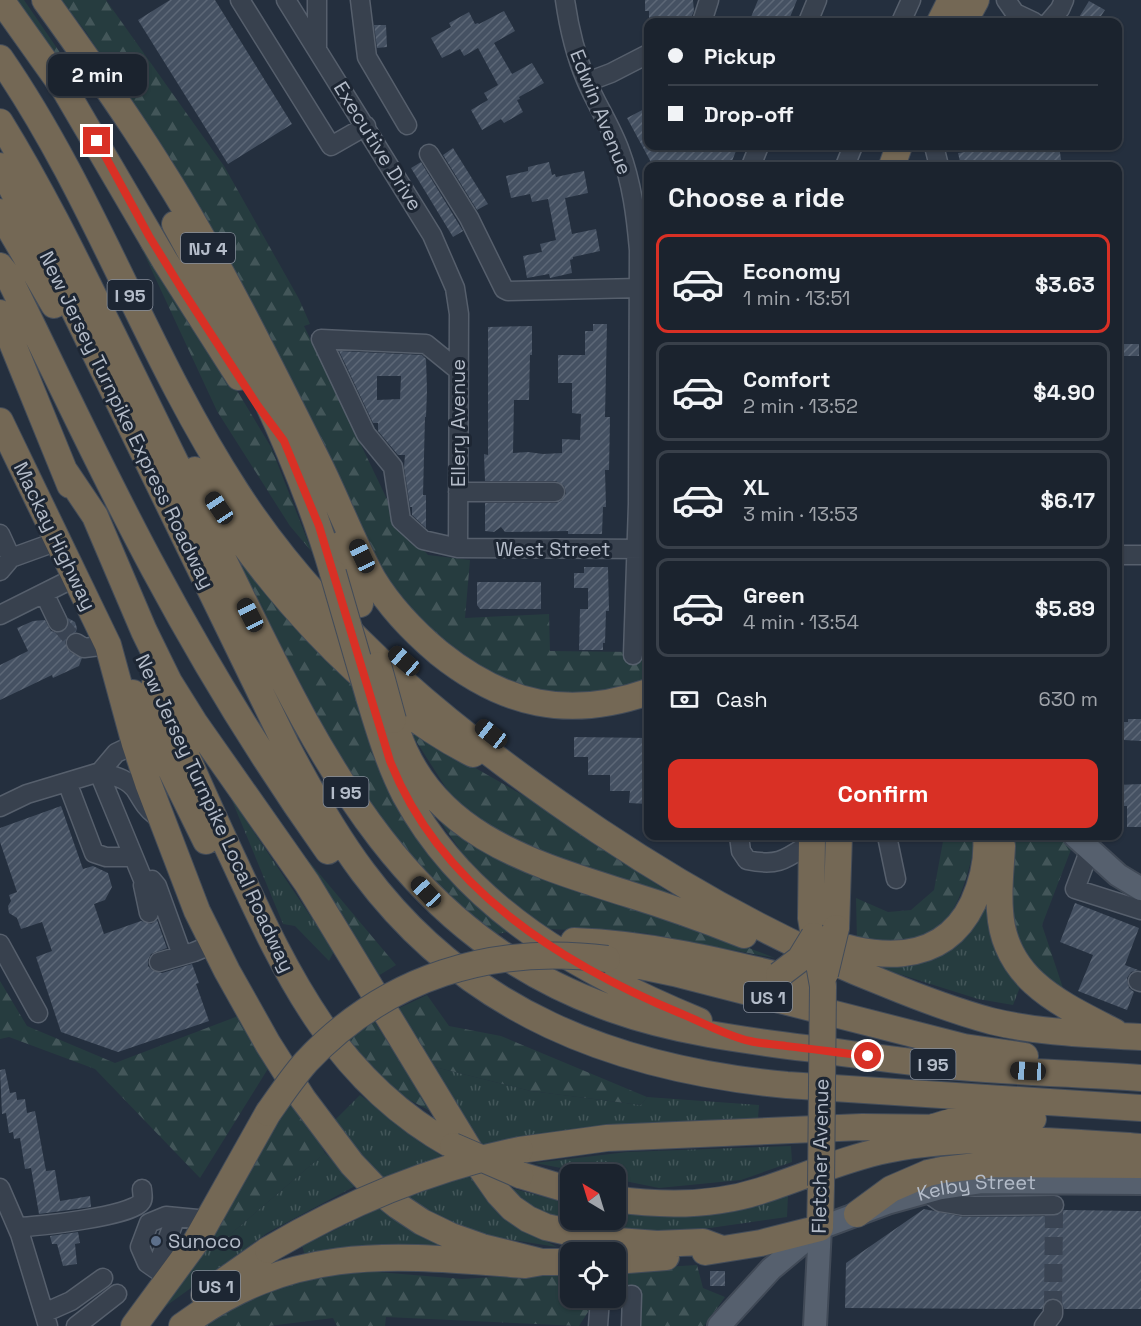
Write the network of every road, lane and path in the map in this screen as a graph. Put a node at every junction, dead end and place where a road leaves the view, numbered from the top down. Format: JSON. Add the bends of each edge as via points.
{"nodes":[{"id":1,"x":1,"y":0,"type":"edge"},
{"id":2,"x":45,"y":0,"type":"edge"},
{"id":3,"x":241,"y":0,"type":"edge"},
{"id":4,"x":286,"y":0,"type":"edge"},
{"id":5,"x":316,"y":0,"type":"edge"},
{"id":6,"x":360,"y":0,"type":"edge"},
{"id":7,"x":565,"y":0,"type":"edge"},
{"id":8,"x":709,"y":0,"type":"edge"},
{"id":9,"x":817,"y":0,"type":"edge"},
{"id":10,"x":911,"y":0,"type":"edge"},
{"id":11,"x":951,"y":0,"type":"edge"},
{"id":12,"x":976,"y":0,"type":"edge"},
{"id":13,"x":995,"y":0,"type":"edge"},
{"id":14,"x":1005,"y":0,"type":"edge"},
{"id":15,"x":1064,"y":0,"type":"edge"},
{"id":16,"x":703,"y":18,"type":"edge"},
{"id":17,"x":810,"y":18,"type":"edge"},
{"id":18,"x":903,"y":18,"type":"edge"},
{"id":19,"x":942,"y":18,"type":"edge"},
{"id":20,"x":966,"y":18,"type":"edge"},
{"id":21,"x":1026,"y":18,"type":"edge"},
{"id":22,"x":1052,"y":18,"type":"edge"},
{"id":23,"x":317,"y":48,"type":"junction"},
{"id":24,"x":644,"y":56,"type":"edge"},
{"id":25,"x":0,"y":58,"type":"edge"},
{"id":26,"x":587,"y":82,"type":"junction"},
{"id":27,"x":0,"y":122,"type":"edge"},
{"id":28,"x":407,"y":125,"type":"dead end"},
{"id":29,"x":366,"y":126,"type":"junction"},
{"id":30,"x":429,"y":154,"type":"dead end"},
{"id":31,"x":0,"y":166,"type":"edge"},
{"id":32,"x":0,"y":213,"type":"edge"},
{"id":33,"x":642,"y":216,"type":"edge"},
{"id":34,"x":0,"y":266,"type":"edge"},
{"id":35,"x":639,"y":288,"type":"junction"},
{"id":36,"x":456,"y":298,"type":"joint"},
{"id":37,"x":0,"y":313,"type":"edge"},
{"id":38,"x":123,"y":356,"type":"junction"},
{"id":39,"x":458,"y":370,"type":"junction"},
{"id":40,"x":120,"y":406,"type":"junction"},
{"id":41,"x":0,"y":421,"type":"edge"},
{"id":42,"x":293,"y":436,"type":"junction"},
{"id":43,"x":64,"y":470,"type":"junction"},
{"id":44,"x":458,"y":492,"type":"junction"},
{"id":45,"x":555,"y":492,"type":"dead end"},
{"id":46,"x":263,"y":530,"type":"junction"},
{"id":47,"x":0,"y":534,"type":"edge"},
{"id":48,"x":58,"y":541,"type":"junction"},
{"id":49,"x":458,"y":548,"type":"junction"},
{"id":50,"x":642,"y":549,"type":"edge"},
{"id":51,"x":1122,"y":555,"type":"edge"},
{"id":52,"x":1141,"y":555,"type":"edge"},
{"id":53,"x":5,"y":565,"type":"edge"},
{"id":54,"x":76,"y":577,"type":"junction"},
{"id":55,"x":642,"y":589,"type":"edge"},
{"id":56,"x":44,"y":593,"type":"junction"},
{"id":57,"x":0,"y":615,"type":"edge"},
{"id":58,"x":58,"y":622,"type":"tunnel mouth"},
{"id":59,"x":76,"y":643,"type":"tunnel mouth"},
{"id":60,"x":109,"y":648,"type":"junction"},
{"id":61,"x":633,"y":655,"type":"dead end"},
{"id":62,"x":644,"y":693,"type":"edge"},
{"id":63,"x":135,"y":744,"type":"junction"},
{"id":64,"x":100,"y":773,"type":"junction"},
{"id":65,"x":68,"y":782,"type":"junction"},
{"id":66,"x":532,"y":784,"type":"junction"},
{"id":67,"x":0,"y":807,"type":"edge"},
{"id":68,"x":162,"y":821,"type":"junction"},
{"id":69,"x":740,"y":840,"type":"edge"},
{"id":70,"x":811,"y":840,"type":"edge"},
{"id":71,"x":812,"y":840,"type":"edge"},
{"id":72,"x":839,"y":840,"type":"edge"},
{"id":73,"x":847,"y":840,"type":"edge"},
{"id":74,"x":888,"y":840,"type":"edge"},
{"id":75,"x":986,"y":840,"type":"edge"},
{"id":76,"x":1002,"y":840,"type":"edge"},
{"id":77,"x":1082,"y":842,"type":"edge"},
{"id":78,"x":133,"y":857,"type":"junction"},
{"id":79,"x":838,"y":869,"type":"junction"},
{"id":80,"x":896,"y":879,"type":"dead end"},
{"id":81,"x":144,"y":882,"type":"junction"},
{"id":82,"x":1141,"y":889,"type":"edge"},
{"id":83,"x":1141,"y":910,"type":"edge"},
{"id":84,"x":149,"y":913,"type":"dead end"},
{"id":85,"x":406,"y":921,"type":"junction"},
{"id":86,"x":816,"y":934,"type":"junction"},
{"id":87,"x":0,"y":944,"type":"edge"},
{"id":88,"x":213,"y":944,"type":"junction"},
{"id":89,"x":182,"y":955,"type":"junction"},
{"id":90,"x":159,"y":962,"type":"dead end"},
{"id":91,"x":839,"y":965,"type":"junction"},
{"id":92,"x":779,"y":975,"type":"junction"},
{"id":93,"x":823,"y":986,"type":"junction"},
{"id":94,"x":405,"y":988,"type":"junction"},
{"id":95,"x":38,"y":1013,"type":"dead end"},
{"id":96,"x":929,"y":1036,"type":"junction"},
{"id":97,"x":749,"y":1041,"type":"junction"},
{"id":98,"x":1135,"y":1042,"type":"edge"},
{"id":99,"x":352,"y":1065,"type":"junction"},
{"id":100,"x":1130,"y":1077,"type":"edge"},
{"id":101,"x":1078,"y":1105,"type":"junction"},
{"id":102,"x":1141,"y":1108,"type":"edge"},
{"id":103,"x":934,"y":1127,"type":"junction"},
{"id":104,"x":998,"y":1140,"type":"junction"},
{"id":105,"x":1141,"y":1147,"type":"edge"},
{"id":106,"x":1141,"y":1166,"type":"edge"},
{"id":107,"x":1028,"y":1181,"type":"junction"},
{"id":108,"x":1082,"y":1182,"type":"junction"},
{"id":109,"x":1141,"y":1183,"type":"edge"},
{"id":110,"x":560,"y":1187,"type":"edge"},
{"id":111,"x":0,"y":1188,"type":"edge"},
{"id":112,"x":142,"y":1189,"type":"dead end"},
{"id":113,"x":926,"y":1192,"type":"junction"},
{"id":114,"x":626,"y":1200,"type":"edge"},
{"id":115,"x":1054,"y":1208,"type":"junction"},
{"id":116,"x":856,"y":1214,"type":"junction"},
{"id":117,"x":208,"y":1220,"type":"junction"},
{"id":118,"x":18,"y":1227,"type":"junction"},
{"id":119,"x":820,"y":1228,"type":"junction"},
{"id":120,"x":722,"y":1249,"type":"junction"},
{"id":121,"x":626,"y":1260,"type":"edge"},
{"id":122,"x":542,"y":1262,"type":"junction"},
{"id":123,"x":560,"y":1262,"type":"edge"},
{"id":124,"x":163,"y":1274,"type":"junction"},
{"id":125,"x":103,"y":1278,"type":"dead end"},
{"id":126,"x":117,"y":1294,"type":"dead end"},
{"id":127,"x":626,"y":1296,"type":"edge"},
{"id":128,"x":599,"y":1308,"type":"edge"},
{"id":129,"x":46,"y":1320,"type":"edge"},
{"id":130,"x":76,"y":1326,"type":"edge"},
{"id":131,"x":134,"y":1326,"type":"edge"},
{"id":132,"x":167,"y":1326,"type":"edge"},
{"id":133,"x":182,"y":1326,"type":"edge"},
{"id":134,"x":598,"y":1326,"type":"edge"},
{"id":135,"x":631,"y":1326,"type":"edge"},
{"id":136,"x":719,"y":1326,"type":"edge"},
{"id":137,"x":815,"y":1326,"type":"edge"}],
"edges":[{"from":1,"to":42,"type":"highway","via":[[65,90],[183,291],[258,406]]},
{"from":2,"to":42,"type":"highway","via":[[98,74],[131,146],[267,399]]},
{"from":3,"to":29,"type":"street","via":[[331,146]]},
{"from":4,"to":23,"type":"street","name":"Executive Drive"},
{"from":5,"to":23,"type":"street"},
{"from":6,"to":28,"type":"street","via":[[367,57]]},
{"from":7,"to":26,"type":"street","name":"Edwin Avenue","via":[[577,57]]},
{"from":8,"to":16,"type":"street"},
{"from":9,"to":17,"type":"street"},
{"from":10,"to":18,"type":"street"},
{"from":11,"to":19,"type":"highway"},
{"from":12,"to":20,"type":"highway"},
{"from":13,"to":14,"type":"street"},
{"from":14,"to":21,"type":"street","via":[[1015,13]]},
{"from":15,"to":22,"type":"street"},
{"from":23,"to":29,"type":"street","name":"Executive Drive"},
{"from":24,"to":26,"type":"street"},
{"from":25,"to":46,"type":"highway","number":"I 95","via":[[68,170],[208,445]]},
{"from":26,"to":33,"type":"street","name":"Edwin Avenue","via":[[608,121]]},
{"from":27,"to":38,"type":"highway","name":"New Jersey Turnpike Express Roadway","number":"I 95","via":[[49,208]]},
{"from":29,"to":36,"type":"street","name":"Executive Drive","via":[[432,234]]},
{"from":30,"to":35,"type":"street","via":[[469,218],[504,289]]},
{"from":31,"to":40,"type":"highway","name":"New Jersey Turnpike Express Roadway","number":"I 95"},
{"from":32,"to":40,"type":"highway","via":[[88,364]]},
{"from":33,"to":35,"type":"street","name":"Edwin Avenue"},
{"from":34,"to":85,"type":"highway","via":[[153,567],[235,710],[339,865]]},
{"from":35,"to":50,"type":"street","name":"Edwin Avenue"},
{"from":36,"to":39,"type":"street","name":"Ellery Avenue"},
{"from":37,"to":43,"type":"highway","name":"New Jersey Turnpike Local Roadway"},
{"from":38,"to":66,"type":"highway","via":[[243,543],[321,635],[371,684],[424,726]]},
{"from":38,"to":97,"type":"highway","name":"New Jersey Turnpike Express Roadway","number":"I 95","via":[[301,713],[347,794],[404,869],[471,931],[568,991],[667,1026]]},
{"from":39,"to":44,"type":"street","name":"Ellery Avenue"},
{"from":39,"to":49,"type":"street","name":"West Street","via":[[426,344],[321,339],[366,434],[393,467],[401,520],[423,540]]},
{"from":40,"to":85,"type":"highway","name":"New Jersey Turnpike Express Roadway","number":"I 95","via":[[314,798],[364,874]]},
{"from":41,"to":48,"type":"highway","name":"Mackay Highway"},
{"from":42,"to":62,"type":"highway","via":[[374,579],[406,622],[444,657],[489,686],[531,702],[592,705]]},
{"from":42,"to":86,"type":"highway","bridge":true,"via":[[336,525],[393,720],[410,763],[429,791],[455,817],[494,843],[545,867],[770,946]]},
{"from":42,"to":97,"type":"highway","bridge":true,"via":[[386,750],[404,794],[430,836],[480,892],[590,971]]},
{"from":43,"to":99,"type":"highway","name":"New Jersey Turnpike Local Roadway","via":[[259,915],[305,1002]]},
{"from":43,"to":120,"type":"highway","via":[[95,516],[173,689],[302,875],[499,1194],[528,1219],[556,1230],[637,1243],[704,1242]]},
{"from":44,"to":45,"type":"street"},
{"from":44,"to":49,"type":"street","name":"Ellery Avenue"},
{"from":46,"to":66,"type":"highway","number":"I 95","via":[[321,601],[372,652],[459,728]]},
{"from":46,"to":75,"type":"highway","via":[[308,567],[442,695],[538,770],[670,860],[757,910],[812,936],[841,947],[879,953],[918,951],[940,942],[962,923],[976,897],[986,866]]},
{"from":47,"to":53,"type":"street"},
{"from":48,"to":53,"type":"street"},
{"from":48,"to":54,"type":"highway","name":"Mackay Highway"},
{"from":49,"to":50,"type":"street","name":"West Street"},
{"from":50,"to":55,"type":"street","name":"Edwin Avenue"},
{"from":51,"to":52,"type":"street"},
{"from":54,"to":56,"type":"street"},
{"from":54,"to":60,"type":"highway","name":"Mackay Highway"},
{"from":55,"to":61,"type":"street","name":"Edwin Avenue"},
{"from":56,"to":57,"type":"street"},
{"from":56,"to":58,"type":"street"},
{"from":59,"to":60,"type":"street","via":[[84,648]]},
{"from":60,"to":63,"type":"highway"},
{"from":60,"to":99,"type":"highway","via":[[281,989],[307,1025]]},
{"from":63,"to":64,"type":"street","via":[[116,753]]},
{"from":63,"to":68,"type":"highway"},
{"from":64,"to":65,"type":"street"},
{"from":64,"to":68,"type":"street","via":[[121,778],[136,790],[145,808]]},
{"from":64,"to":78,"type":"street"},
{"from":65,"to":67,"type":"street"},
{"from":65,"to":78,"type":"street","via":[[94,853]]},
{"from":66,"to":91,"type":"highway","number":"I 95","via":[[722,908]]},
{"from":68,"to":88,"type":"highway"},
{"from":69,"to":70,"type":"street","via":[[747,860],[762,863],[781,862]]},
{"from":71,"to":86,"type":"highway","name":"Fletcher Avenue"},
{"from":72,"to":79,"type":"highway","name":"Fletcher Avenue"},
{"from":73,"to":79,"type":"highway"},
{"from":74,"to":80,"type":"street"},
{"from":76,"to":98,"type":"highway","via":[[1000,917],[1013,958],[1029,979],[1053,998]]},
{"from":77,"to":82,"type":"main road","via":[[1123,879]]},
{"from":77,"to":83,"type":"street","via":[[1075,889],[1083,898]]},
{"from":78,"to":81,"type":"street"},
{"from":79,"to":86,"type":"highway","name":"Fletcher Avenue"},
{"from":81,"to":84,"type":"street","via":[[142,890]]},
{"from":81,"to":89,"type":"street","via":[[152,880],[157,886]]},
{"from":85,"to":101,"type":"highway","name":"New Jersey Turnpike Express Roadway","number":"I 95","via":[[460,970],[510,1004],[584,1041],[641,1060],[770,1084]]},
{"from":86,"to":91,"type":"highway"},
{"from":86,"to":92,"type":"highway","bridge":true,"via":[[795,965]]},
{"from":86,"to":93,"type":"highway","name":"Fletcher Avenue","bridge":true},
{"from":87,"to":95,"type":"street"},
{"from":88,"to":89,"type":"street"},
{"from":88,"to":122,"type":"highway","via":[[303,1099],[362,1176],[398,1206],[436,1229],[482,1247]]},
{"from":89,"to":90,"type":"street"},
{"from":91,"to":98,"type":"highway","number":"I 95","via":[[990,1020]]},
{"from":92,"to":93,"type":"highway"},
{"from":92,"to":94,"type":"highway","bridge":true,"via":[[669,950],[562,941],[473,952],[436,967]]},
{"from":93,"to":119,"type":"highway","name":"Fletcher Avenue","bridge":true},
{"from":94,"to":96,"type":"highway","number":"US 1","bridge":true,"via":[[453,969],[502,958],[552,955],[607,959]]},
{"from":94,"to":117,"type":"highway","number":"US 1","bridge":true,"via":[[360,1015],[296,1075],[268,1113]]},
{"from":96,"to":98,"type":"highway","number":"US 1"},
{"from":96,"to":100,"type":"highway","number":"US 1","via":[[964,1047],[1053,1058]]},
{"from":97,"to":100,"type":"highway","name":"New Jersey Turnpike Express Roadway","number":"I 95","via":[[958,1066]]},
{"from":99,"to":110,"type":"highway","name":"New Jersey Turnpike Local Roadway","bridge":true,"via":[[397,1110],[422,1128],[520,1175]]},
{"from":101,"to":102,"type":"highway","number":"I 95"},
{"from":101,"to":103,"type":"highway","number":"US 1","via":[[1044,1120],[963,1118]]},
{"from":103,"to":104,"type":"highway","number":"US 1","via":[[969,1129]]},
{"from":103,"to":132,"type":"highway","number":"US 1","bridge":true,"via":[[607,1138],[495,1155],[356,1203],[268,1250]]},
{"from":104,"to":105,"type":"highway"},
{"from":104,"to":114,"type":"highway","via":[[934,1142],[886,1150],[724,1199],[676,1204]]},
{"from":106,"to":116,"type":"highway","via":[[994,1164],[950,1168],[891,1189]]},
{"from":107,"to":108,"type":"main road","name":"Kelby Street"},
{"from":107,"to":113,"type":"main road","name":"Kelby Street","via":[[981,1182]]},
{"from":107,"to":115,"type":"street"},
{"from":108,"to":109,"type":"main road","name":"Kelby Street"},
{"from":108,"to":115,"type":"street","via":[[1063,1195]]},
{"from":111,"to":118,"type":"street"},
{"from":112,"to":118,"type":"street","via":[[141,1203],[132,1208],[93,1218]]},
{"from":113,"to":115,"type":"street","via":[[940,1202],[964,1206]]},
{"from":113,"to":116,"type":"main road","name":"Kelby Street"},
{"from":116,"to":119,"type":"main road","name":"Kelby Street"},
{"from":117,"to":124,"type":"highway","number":"US 1"},
{"from":117,"to":124,"type":"street","via":[[166,1216],[149,1223],[140,1247],[147,1263]]},
{"from":118,"to":129,"type":"street"},
{"from":119,"to":120,"type":"highway"},
{"from":119,"to":136,"type":"main road","name":"Kelby Street","via":[[771,1269]]},
{"from":119,"to":137,"type":"main road","name":"Fletcher Avenue"},
{"from":120,"to":121,"type":"highway"},
{"from":122,"to":123,"type":"highway"},
{"from":122,"to":133,"type":"highway","via":[[525,1265],[389,1256],[333,1262],[251,1285]]},
{"from":124,"to":131,"type":"highway","number":"US 1"},
{"from":125,"to":129,"type":"street"},
{"from":126,"to":130,"type":"street"},
{"from":127,"to":135,"type":"street","via":[[632,1295]]},
{"from":128,"to":134,"type":"street"}]}
